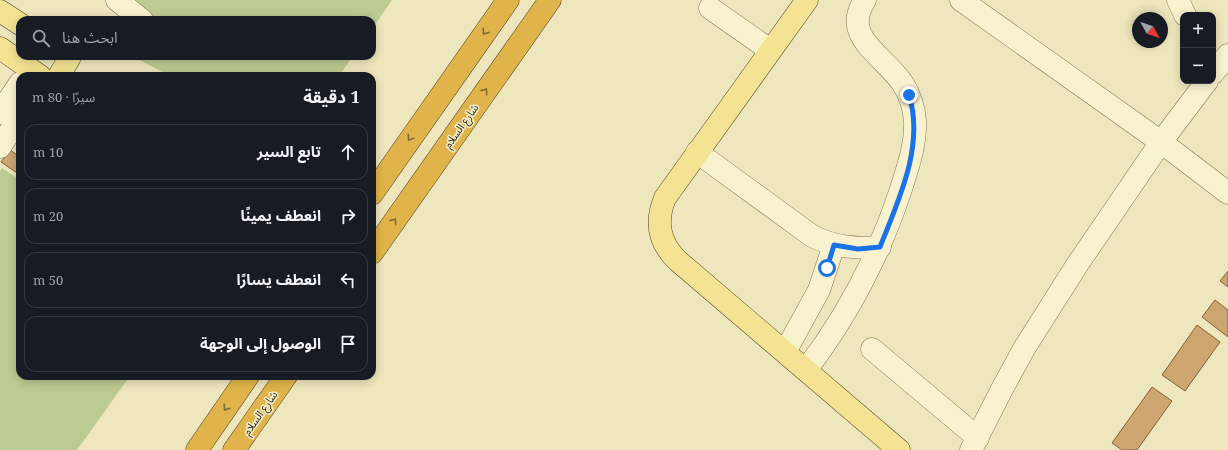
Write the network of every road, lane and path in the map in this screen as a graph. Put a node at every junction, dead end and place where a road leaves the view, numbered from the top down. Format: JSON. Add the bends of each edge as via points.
{"nodes":[{"id":1,"x":117,"y":0,"type":"edge"},
{"id":2,"x":508,"y":0,"type":"edge"},
{"id":3,"x":550,"y":0,"type":"edge"},
{"id":4,"x":807,"y":0,"type":"edge"},
{"id":5,"x":865,"y":0,"type":"edge"},
{"id":6,"x":961,"y":0,"type":"edge"},
{"id":7,"x":1178,"y":0,"type":"edge"},
{"id":8,"x":710,"y":8,"type":"dead end"},
{"id":9,"x":0,"y":11,"type":"edge"},
{"id":10,"x":1184,"y":12,"type":"edge"},
{"id":11,"x":137,"y":16,"type":"edge"},
{"id":12,"x":16,"y":21,"type":"edge"},
{"id":13,"x":0,"y":48,"type":"edge"},
{"id":14,"x":770,"y":50,"type":"junction"},
{"id":15,"x":1228,"y":55,"type":"edge"},
{"id":16,"x":68,"y":60,"type":"edge"},
{"id":17,"x":1216,"y":69,"type":"edge"},
{"id":18,"x":25,"y":72,"type":"edge"},
{"id":19,"x":61,"y":72,"type":"edge"},
{"id":20,"x":1205,"y":84,"type":"edge"},
{"id":21,"x":16,"y":93,"type":"edge"},
{"id":22,"x":0,"y":113,"type":"edge"},
{"id":23,"x":16,"y":121,"type":"edge"},
{"id":24,"x":1,"y":142,"type":"edge"},
{"id":25,"x":1161,"y":142,"type":"junction"},
{"id":26,"x":697,"y":152,"type":"junction"},
{"id":27,"x":376,"y":188,"type":"edge"},
{"id":28,"x":1228,"y":193,"type":"edge"},
{"id":29,"x":834,"y":245,"type":"junction"},
{"id":30,"x":376,"y":247,"type":"edge"},
{"id":31,"x":880,"y":247,"type":"junction"},
{"id":32,"x":872,"y":349,"type":"dead end"},
{"id":33,"x":785,"y":352,"type":"junction"},
{"id":34,"x":806,"y":370,"type":"junction"},
{"id":35,"x":245,"y":380,"type":"edge"},
{"id":36,"x":283,"y":380,"type":"edge"},
{"id":37,"x":974,"y":444,"type":"edge"},
{"id":38,"x":197,"y":450,"type":"edge"},
{"id":39,"x":234,"y":450,"type":"edge"},
{"id":40,"x":899,"y":450,"type":"edge"}],
"edges":[{"from":1,"to":11,"type":"street"},
{"from":2,"to":27,"type":"highway","one_way":true},
{"from":30,"to":3,"type":"highway","name":"شارع السلام","one_way":true},
{"from":4,"to":14,"type":"main road"},
{"from":5,"to":31,"type":"street","via":[[857,16],[858,30],[865,42],[903,84],[911,101],[915,120],[915,135],[905,178]]},
{"from":6,"to":25,"type":"street"},
{"from":7,"to":10,"type":"street"},
{"from":8,"to":14,"type":"street"},
{"from":9,"to":12,"type":"main road"},
{"from":13,"to":18,"type":"main road"},
{"from":14,"to":26,"type":"main road"},
{"from":15,"to":17,"type":"street"},
{"from":16,"to":19,"type":"main road"},
{"from":20,"to":25,"type":"street"},
{"from":21,"to":22,"type":"street"},
{"from":23,"to":24,"type":"street"},
{"from":25,"to":28,"type":"street"},
{"from":25,"to":37,"type":"street","via":[[1025,347]]},
{"from":26,"to":29,"type":"street","via":[[802,230]]},
{"from":26,"to":33,"type":"main road","via":[[661,207],[659,227],[665,246]]},
{"from":29,"to":31,"type":"street","via":[[858,249]]},
{"from":29,"to":33,"type":"street","via":[[819,290]]},
{"from":31,"to":34,"type":"street","via":[[847,311]]},
{"from":32,"to":37,"type":"street"},
{"from":33,"to":34,"type":"main road"},
{"from":34,"to":40,"type":"main road"},
{"from":35,"to":38,"type":"highway","one_way":true},
{"from":36,"to":39,"type":"highway","name":"شارع السلام"}]}
